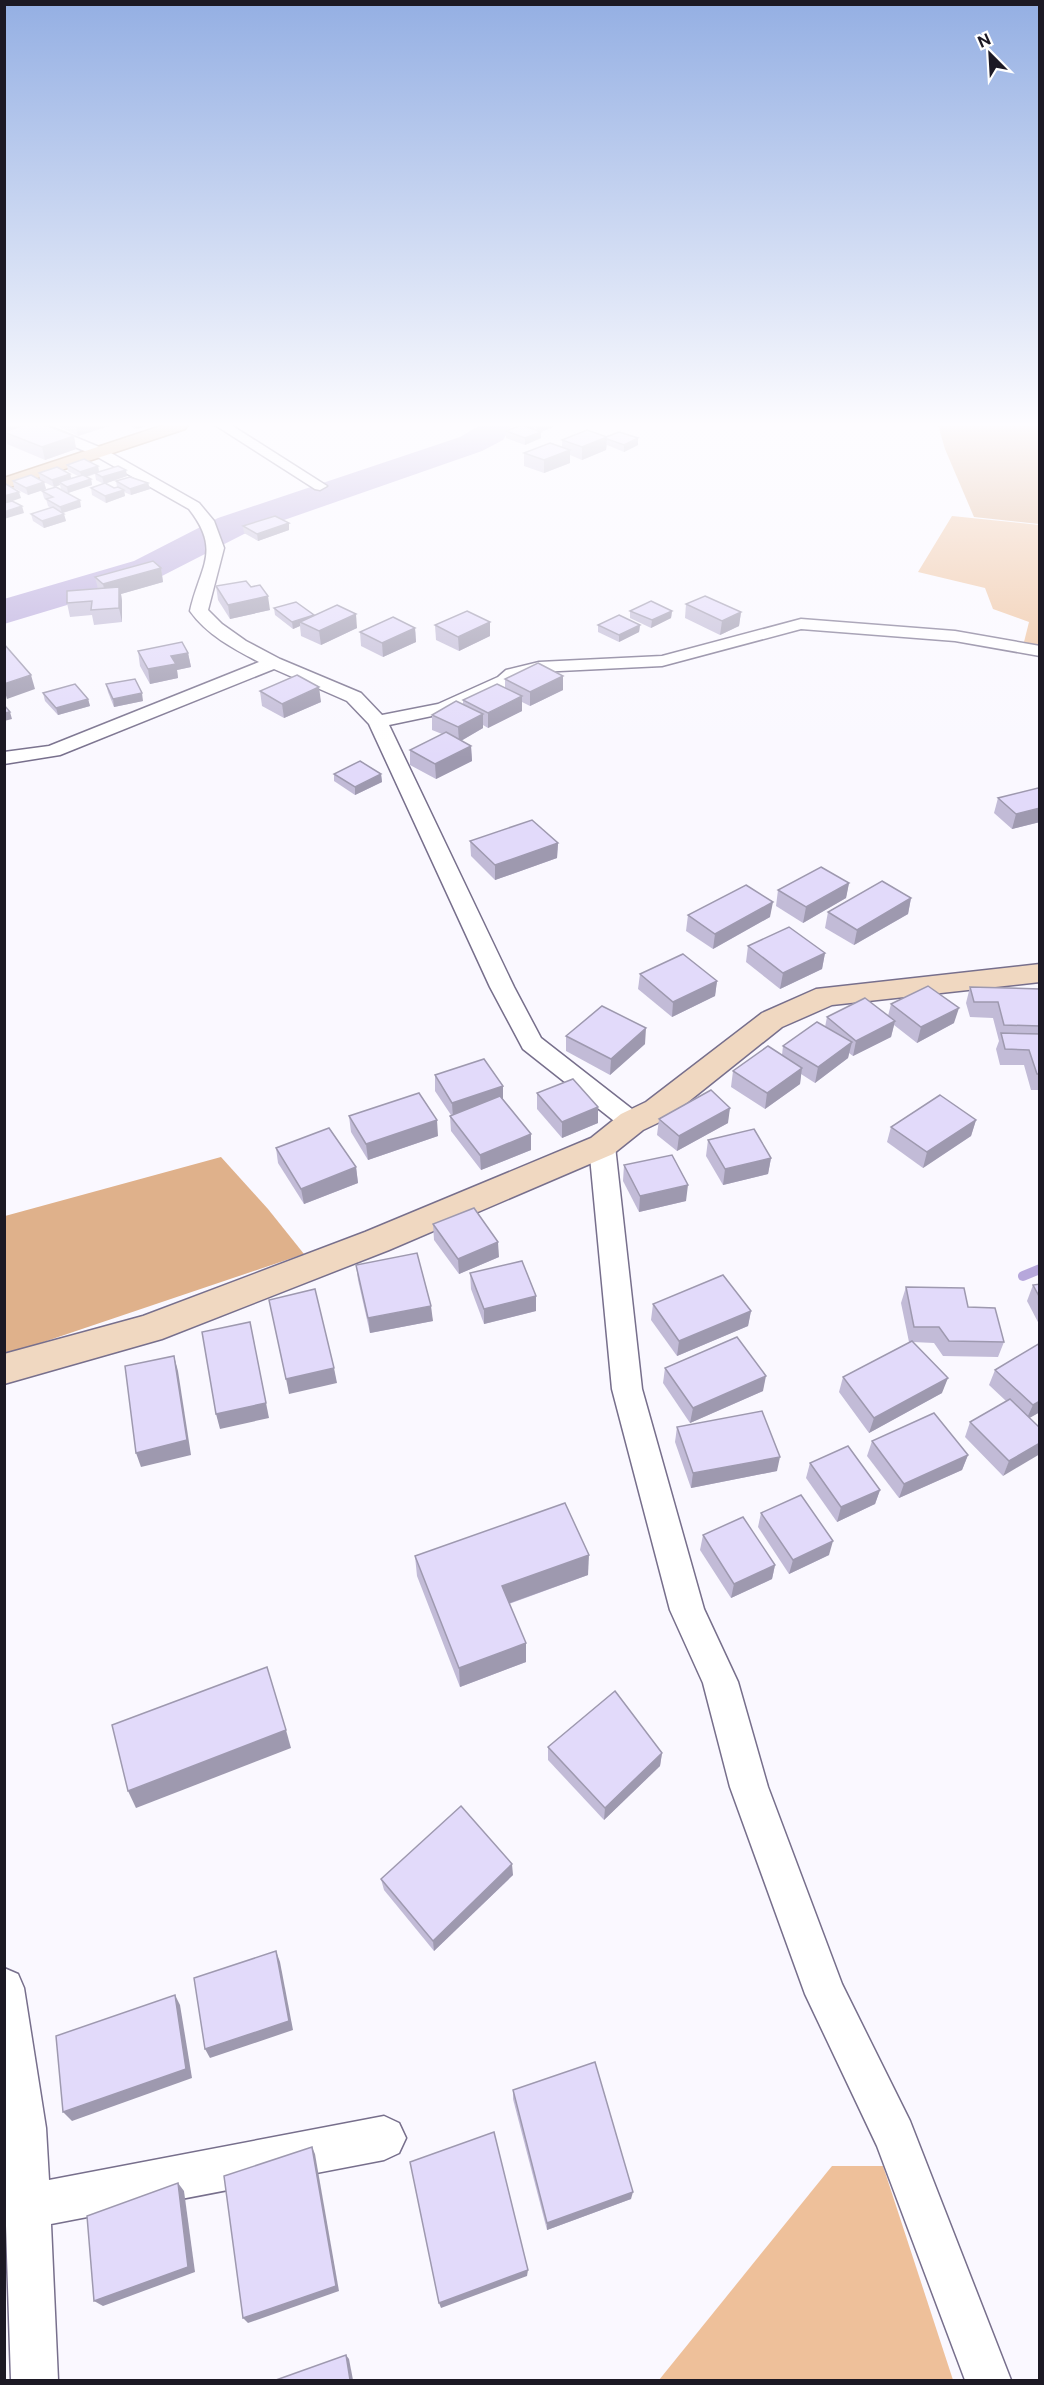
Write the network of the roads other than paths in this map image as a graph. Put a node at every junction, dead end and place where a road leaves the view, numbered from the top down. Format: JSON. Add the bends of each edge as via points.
{"nodes":[{"id":1,"x":212,"y":536,"type":"edge"},
{"id":2,"x":745,"y":624,"type":"dead end"},
{"id":3,"x":763,"y":634,"type":"junction"},
{"id":4,"x":1040,"y":651,"type":"edge"},
{"id":5,"x":274,"y":663,"type":"junction"},
{"id":6,"x":378,"y":722,"type":"junction"},
{"id":7,"x":4,"y":758,"type":"edge"},
{"id":8,"x":1040,"y":973,"type":"edge"},
{"id":9,"x":632,"y":1122,"type":"junction"},
{"id":10,"x":602,"y":1146,"type":"junction"},
{"id":11,"x":4,"y":1369,"type":"edge"},
{"id":12,"x":4,"y":1988,"type":"edge"},
{"id":13,"x":384,"y":2138,"type":"dead end"},
{"id":14,"x":28,"y":2206,"type":"junction"},
{"id":15,"x":34,"y":2380,"type":"edge"},
{"id":16,"x":988,"y":2380,"type":"edge"}],
"edges":[{"from":1,"to":5,"type":"street","via":[[215,558],[199,611],[240,645]]},
{"from":2,"to":3,"type":"street"},
{"from":3,"to":4,"type":"street","via":[[801,624],[955,636]]},
{"from":3,"to":6,"type":"street","via":[[662,661],[539,667],[512,674],[444,708]]},
{"from":5,"to":6,"type":"street","via":[[354,697]]},
{"from":5,"to":7,"type":"street","via":[[53,751]]},
{"from":6,"to":9,"type":"street","via":[[532,1043]]},
{"from":8,"to":9,"type":"street","via":[[825,996],[772,1020],[657,1110]]},
{"from":9,"to":10,"type":"street"},
{"from":10,"to":11,"type":"street","via":[[377,1241],[149,1329]]},
{"from":10,"to":16,"type":"street","via":[[627,1389],[687,1610],[720,1682],[749,1787],[825,1994],[895,2136]]},
{"from":12,"to":14,"type":"street","via":[[25,2128]]},
{"from":13,"to":14,"type":"street"},
{"from":14,"to":15,"type":"street"}]}
